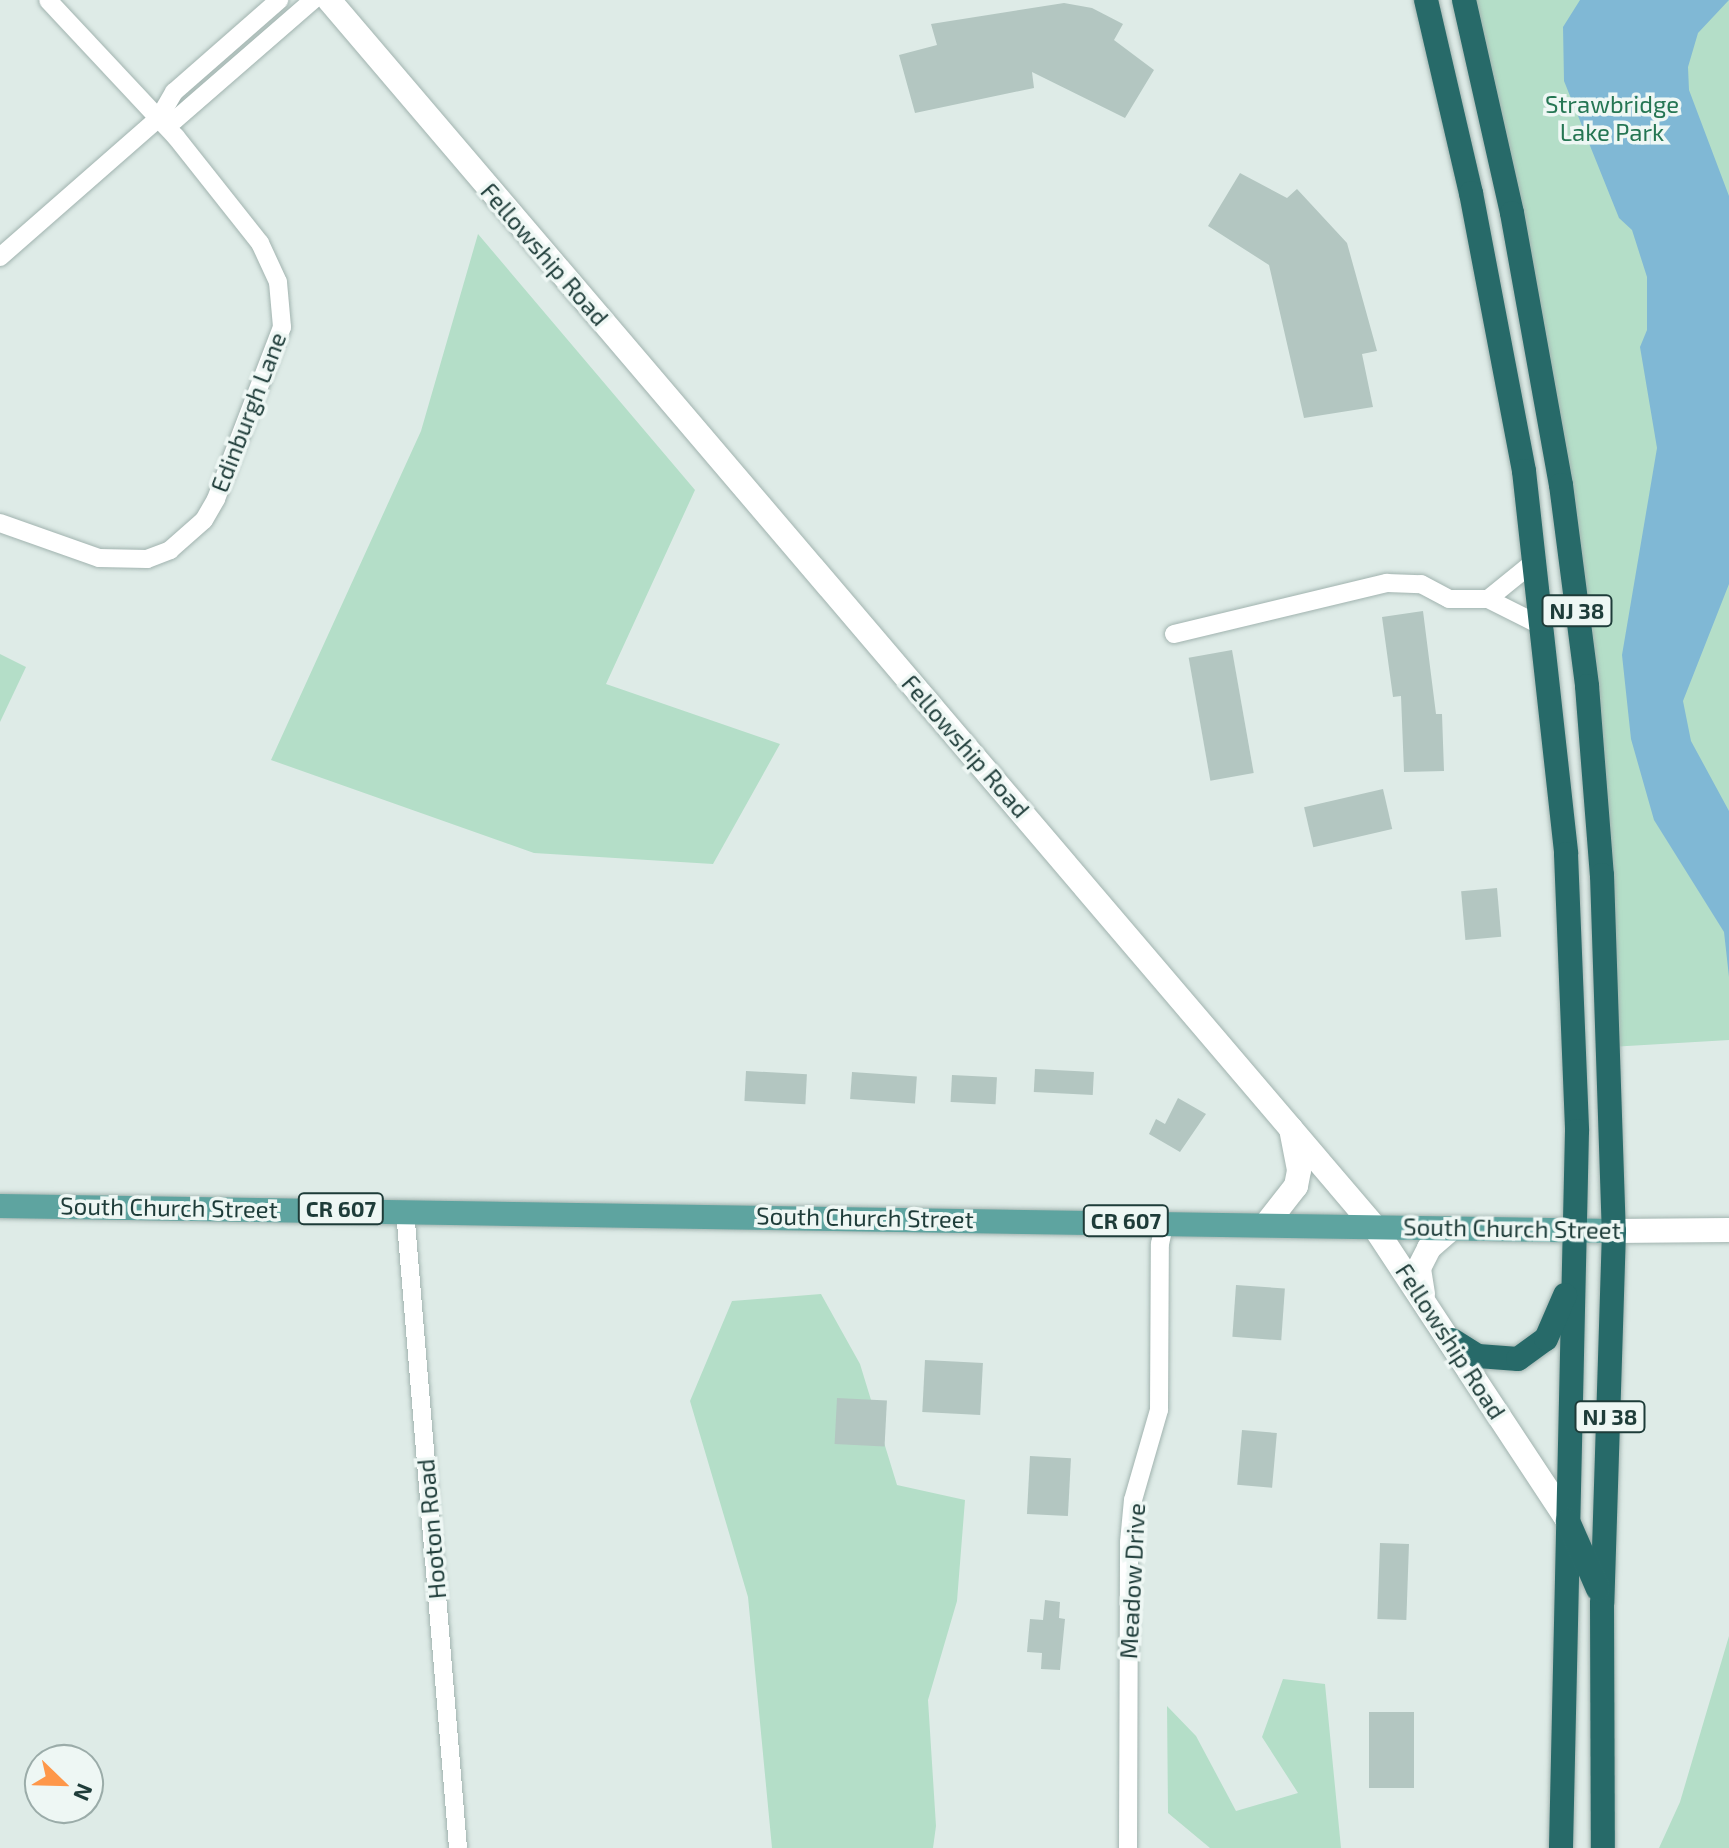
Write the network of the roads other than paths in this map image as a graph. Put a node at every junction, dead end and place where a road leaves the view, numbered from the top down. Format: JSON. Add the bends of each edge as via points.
{"nodes":[{"id":1,"x":48,"y":0,"type":"edge"},
{"id":2,"x":279,"y":0,"type":"edge"},
{"id":3,"x":313,"y":0,"type":"edge"},
{"id":4,"x":329,"y":0,"type":"edge"},
{"id":5,"x":1426,"y":0,"type":"edge"},
{"id":6,"x":1464,"y":0,"type":"edge"},
{"id":7,"x":159,"y":118,"type":"junction"},
{"id":8,"x":0,"y":257,"type":"edge"},
{"id":9,"x":0,"y":523,"type":"edge"},
{"id":10,"x":1535,"y":561,"type":"junction"},
{"id":11,"x":1488,"y":599,"type":"junction"},
{"id":12,"x":1544,"y":627,"type":"junction"},
{"id":13,"x":1174,"y":634,"type":"dead end"},
{"id":14,"x":1291,"y":1127,"type":"junction"},
{"id":15,"x":0,"y":1206,"type":"edge"},
{"id":16,"x":405,"y":1210,"type":"junction"},
{"id":17,"x":1165,"y":1221,"type":"junction"},
{"id":18,"x":1267,"y":1223,"type":"junction"},
{"id":19,"x":1373,"y":1225,"type":"junction"},
{"id":20,"x":1451,"y":1229,"type":"junction"},
{"id":21,"x":1729,"y":1230,"type":"edge"},
{"id":22,"x":1571,"y":1231,"type":"junction"},
{"id":23,"x":1614,"y":1231,"type":"junction"},
{"id":24,"x":1571,"y":1278,"type":"junction"},
{"id":25,"x":1423,"y":1294,"type":"junction"},
{"id":26,"x":1452,"y":1340,"type":"junction"},
{"id":27,"x":1568,"y":1521,"type":"junction"},
{"id":28,"x":1602,"y":1603,"type":"junction"},
{"id":29,"x":458,"y":1848,"type":"edge"},
{"id":30,"x":1128,"y":1848,"type":"edge"},
{"id":31,"x":1561,"y":1848,"type":"edge"},
{"id":32,"x":1603,"y":1848,"type":"edge"}],
"edges":[{"from":1,"to":7,"type":"street","name":"Edinburgh Lane"},
{"from":2,"to":7,"type":"street","via":[[174,92]]},
{"from":3,"to":7,"type":"street","via":[[175,120]]},
{"from":4,"to":14,"type":"street","name":"Fellowship Road"},
{"from":5,"to":10,"type":"highway","number":"NJ 38","via":[[1498,326]]},
{"from":6,"to":23,"type":"highway","number":"NJ 38","via":[[1538,350],[1587,686],[1606,945]]},
{"from":7,"to":8,"type":"street"},
{"from":7,"to":9,"type":"street","name":"Edinburgh Lane","via":[[271,262],[282,327],[258,400],[204,520],[170,550],[147,559],[99,558]]},
{"from":10,"to":11,"type":"street"},
{"from":10,"to":12,"type":"highway","number":"NJ 38"},
{"from":11,"to":12,"type":"street"},
{"from":11,"to":13,"type":"street","via":[[1449,599],[1421,584],[1387,583]]},
{"from":12,"to":22,"type":"highway","number":"NJ 38","via":[[1574,1014],[1577,1131]]},
{"from":14,"to":18,"type":"street","via":[[1299,1170],[1296,1186]]},
{"from":14,"to":19,"type":"street","name":"Fellowship Road"},
{"from":15,"to":16,"type":"main road","name":"South Church Street","number":"CR 607"},
{"from":16,"to":17,"type":"main road","name":"South Church Street","number":"CR 607"},
{"from":16,"to":29,"type":"street","name":"Hooton Road"},
{"from":17,"to":18,"type":"main road","name":"South Church Street","number":"CR 607"},
{"from":17,"to":30,"type":"street","name":"Meadow Drive","via":[[1160,1244],[1158,1423],[1133,1500],[1130,1531],[1124,1757]]},
{"from":18,"to":19,"type":"main road","name":"South Church Street","number":"CR 607"},
{"from":19,"to":20,"type":"main road","name":"South Church Street","number":"CR 607"},
{"from":19,"to":25,"type":"street","name":"Fellowship Road"},
{"from":20,"to":22,"type":"main road","name":"South Church Street","number":"CR 607"},
{"from":20,"to":25,"type":"street","via":[[1429,1248],[1419,1268]]},
{"from":21,"to":23,"type":"street","name":"South Church Street","number":"CR 607"},
{"from":22,"to":23,"type":"main road","name":"South Church Street","number":"CR 607"},
{"from":22,"to":24,"type":"highway","number":"NJ 38"},
{"from":23,"to":28,"type":"highway","number":"NJ 38"},
{"from":24,"to":26,"type":"highway","via":[[1553,1328],[1527,1355],[1490,1359]]},
{"from":24,"to":27,"type":"highway","number":"NJ 38"},
{"from":25,"to":26,"type":"street","name":"Fellowship Road"},
{"from":26,"to":27,"type":"street","name":"Fellowship Road"},
{"from":27,"to":28,"type":"highway"},
{"from":27,"to":31,"type":"highway","number":"NJ 38"},
{"from":28,"to":32,"type":"highway","number":"NJ 38"}]}
